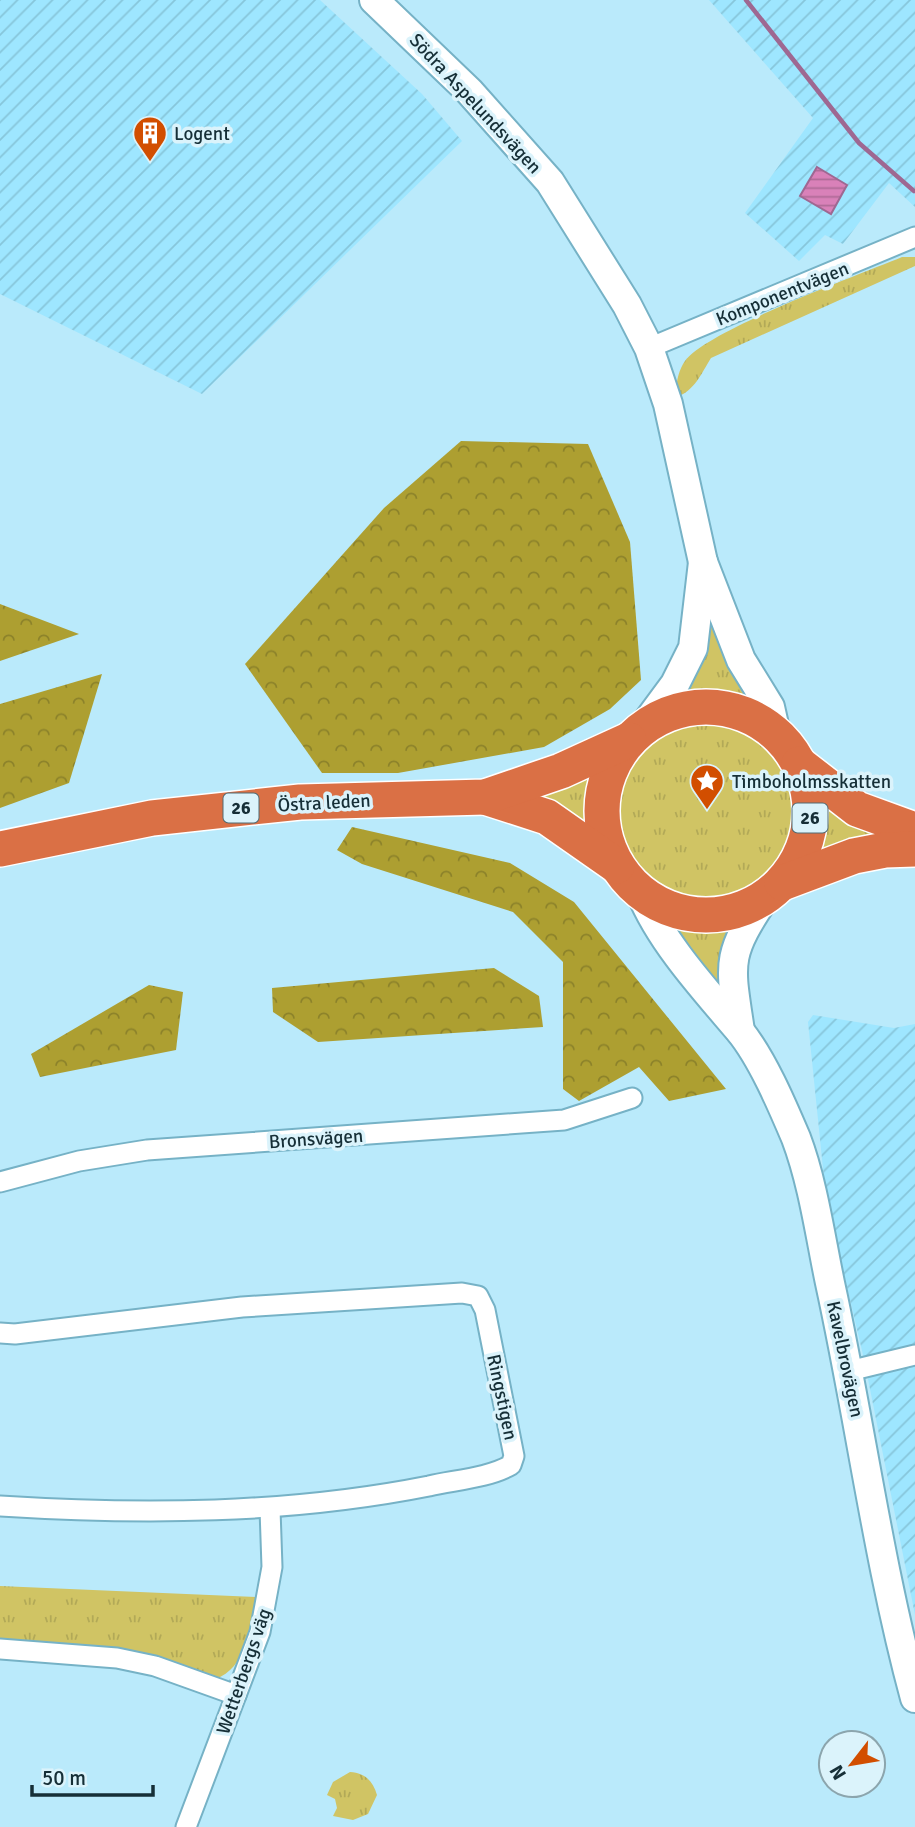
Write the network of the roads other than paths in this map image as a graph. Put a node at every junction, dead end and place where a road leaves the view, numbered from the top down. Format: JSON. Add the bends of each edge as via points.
{"nodes":[{"id":1,"x":374,"y":0,"type":"edge"},
{"id":2,"x":915,"y":237,"type":"edge"},
{"id":3,"x":649,"y":348,"type":"junction"},
{"id":4,"x":703,"y":562,"type":"junction"},
{"id":5,"x":776,"y":734,"type":"junction"},
{"id":6,"x":635,"y":735,"type":"junction"},
{"id":7,"x":799,"y":764,"type":"junction"},
{"id":8,"x":485,"y":797,"type":"junction"},
{"id":9,"x":915,"y":830,"type":"edge"},
{"id":10,"x":0,"y":849,"type":"edge"},
{"id":11,"x":915,"y":849,"type":"edge"},
{"id":12,"x":617,"y":866,"type":"junction"},
{"id":13,"x":774,"y":890,"type":"junction"},
{"id":14,"x":641,"y":893,"type":"junction"},
{"id":15,"x":740,"y":1031,"type":"junction"},
{"id":16,"x":632,"y":1098,"type":"dead end"},
{"id":17,"x":0,"y":1182,"type":"edge"},
{"id":18,"x":0,"y":1333,"type":"edge"},
{"id":19,"x":915,"y":1354,"type":"edge"},
{"id":20,"x":849,"y":1371,"type":"junction"},
{"id":21,"x":0,"y":1506,"type":"edge"},
{"id":22,"x":270,"y":1509,"type":"junction"},
{"id":23,"x":0,"y":1649,"type":"edge"},
{"id":24,"x":236,"y":1695,"type":"junction"},
{"id":25,"x":915,"y":1698,"type":"edge"},
{"id":26,"x":186,"y":1827,"type":"edge"}],
"edges":[{"from":1,"to":3,"type":"street","name":"Södra Aspelundsvägen","via":[[469,91],[550,182],[604,264]]},
{"from":2,"to":3,"type":"street","name":"Komponentvägen"},
{"from":3,"to":4,"type":"street","name":"Södra Aspelundsvägen","via":[[677,437]]},
{"from":4,"to":5,"type":"street","name":"Södra Aspelundsvägen","via":[[741,660],[770,707]]},
{"from":4,"to":6,"type":"street","name":"Södra Aspelundsvägen","via":[[693,648],[675,684]]},
{"from":5,"to":6,"type":"highway","number":"26","via":[[745,715],[709,707],[661,717]]},
{"from":5,"to":7,"type":"highway","number":"26"},
{"from":6,"to":8,"type":"highway","name":"Östra leden","number":"26","via":[[561,771]]},
{"from":6,"to":12,"type":"highway","number":"26","via":[[614,762],[604,788],[606,842]]},
{"from":7,"to":9,"type":"highway","number":"26","via":[[857,809]]},
{"from":7,"to":13,"type":"highway","number":"26","via":[[809,794],[810,827],[800,857]]},
{"from":8,"to":10,"type":"highway","name":"Östra leden","number":"26","via":[[300,802],[152,818]]},
{"from":8,"to":12,"type":"highway","name":"Östra leden","number":"26","via":[[547,817]]},
{"from":11,"to":13,"type":"highway","number":"26","via":[[854,856]]},
{"from":12,"to":14,"type":"highway","number":"26"},
{"from":13,"to":14,"type":"highway","number":"26","via":[[742,909],[703,915],[664,907]]},
{"from":13,"to":15,"type":"street","name":"Kavelbrovägen","via":[[736,945],[730,972]]},
{"from":14,"to":15,"type":"street","name":"Kavelbrovägen","via":[[650,916],[718,1010]]},
{"from":15,"to":20,"type":"street","name":"Kavelbrovägen","via":[[778,1096],[797,1141]]},
{"from":16,"to":17,"type":"street","name":"Bronsvägen","via":[[564,1120],[147,1150],[79,1161]]},
{"from":18,"to":22,"type":"street","name":"Ringstigen","via":[[15,1335],[242,1307],[462,1293],[478,1296],[514,1444],[511,1465],[369,1498]]},
{"from":19,"to":20,"type":"street"},
{"from":20,"to":25,"type":"street","name":"Kavelbrovägen","via":[[901,1647]]},
{"from":21,"to":22,"type":"street","name":"Ringstigen"},
{"from":22,"to":24,"type":"street","name":"Wetterbergs väg","via":[[272,1566],[267,1599]]},
{"from":23,"to":24,"type":"street","via":[[117,1658],[155,1666]]},
{"from":24,"to":26,"type":"street","name":"Wetterbergs väg"}]}
